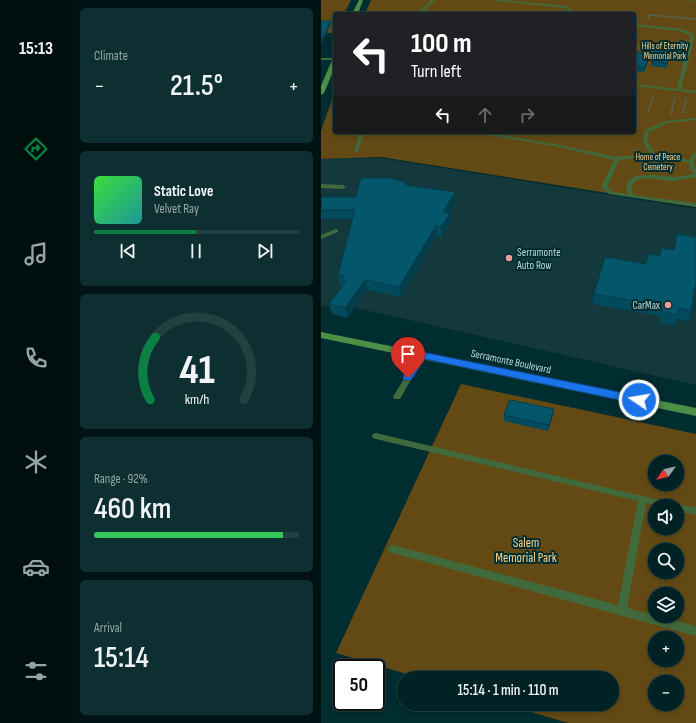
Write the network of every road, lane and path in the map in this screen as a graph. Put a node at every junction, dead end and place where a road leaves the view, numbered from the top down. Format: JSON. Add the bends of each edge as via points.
{"nodes":[{"id":1,"x":361,"y":0,"type":"edge"},
{"id":2,"x":433,"y":0,"type":"edge"},
{"id":3,"x":491,"y":0,"type":"edge"},
{"id":4,"x":689,"y":0,"type":"edge"},
{"id":5,"x":696,"y":0,"type":"edge"},
{"id":6,"x":356,"y":12,"type":"edge"},
{"id":7,"x":421,"y":12,"type":"edge"},
{"id":8,"x":569,"y":12,"type":"edge"},
{"id":9,"x":636,"y":25,"type":"edge"},
{"id":10,"x":636,"y":46,"type":"edge"},
{"id":11,"x":689,"y":52,"type":"junction"},
{"id":12,"x":321,"y":60,"type":"edge"},
{"id":13,"x":333,"y":60,"type":"edge"},
{"id":14,"x":333,"y":64,"type":"edge"},
{"id":15,"x":323,"y":85,"type":"edge"},
{"id":16,"x":636,"y":85,"type":"edge"},
{"id":17,"x":654,"y":90,"type":"dead end"},
{"id":18,"x":678,"y":92,"type":"junction"},
{"id":19,"x":696,"y":92,"type":"edge"},
{"id":20,"x":321,"y":93,"type":"edge"},
{"id":21,"x":687,"y":94,"type":"dead end"},
{"id":22,"x":648,"y":112,"type":"dead end"},
{"id":23,"x":696,"y":119,"type":"edge"},
{"id":24,"x":680,"y":120,"type":"junction"},
{"id":25,"x":360,"y":134,"type":"edge"},
{"id":26,"x":498,"y":134,"type":"edge"},
{"id":27,"x":356,"y":151,"type":"dead end"},
{"id":28,"x":696,"y":154,"type":"edge"},
{"id":29,"x":653,"y":155,"type":"junction"},
{"id":30,"x":617,"y":159,"type":"junction"},
{"id":31,"x":691,"y":162,"type":"junction"},
{"id":32,"x":696,"y":174,"type":"edge"},
{"id":33,"x":321,"y":186,"type":"edge"},
{"id":34,"x":343,"y":187,"type":"dead end"},
{"id":35,"x":631,"y":196,"type":"junction"},
{"id":36,"x":696,"y":205,"type":"edge"},
{"id":37,"x":337,"y":232,"type":"dead end"},
{"id":38,"x":321,"y":237,"type":"edge"},
{"id":39,"x":321,"y":335,"type":"edge"},
{"id":40,"x":422,"y":355,"type":"junction"},
{"id":41,"x":397,"y":397,"type":"dead end"},
{"id":42,"x":696,"y":412,"type":"edge"},
{"id":43,"x":376,"y":436,"type":"dead end"},
{"id":44,"x":643,"y":499,"type":"junction"},
{"id":45,"x":648,"y":500,"type":"edge"},
{"id":46,"x":684,"y":509,"type":"edge"},
{"id":47,"x":696,"y":512,"type":"edge"},
{"id":48,"x":393,"y":549,"type":"dead end"},
{"id":49,"x":622,"y":611,"type":"junction"},
{"id":50,"x":696,"y":631,"type":"edge"}],
"edges":[{"from":1,"to":6,"type":"main road"},
{"from":2,"to":7,"type":"lane"},
{"from":3,"to":8,"type":"lane","via":[[566,8]]},
{"from":4,"to":5,"type":"lane"},
{"from":9,"to":11,"type":"lane","via":[[690,33],[692,37]]},
{"from":10,"to":11,"type":"lane"},
{"from":11,"to":18,"type":"lane"},
{"from":12,"to":13,"type":"lane"},
{"from":14,"to":15,"type":"main road"},
{"from":15,"to":20,"type":"main road"},
{"from":16,"to":18,"type":"lane"},
{"from":17,"to":22,"type":"path"},
{"from":18,"to":19,"type":"lane"},
{"from":18,"to":24,"type":"path","via":[[671,115]]},
{"from":21,"to":24,"type":"path"},
{"from":23,"to":24,"type":"lane"},
{"from":24,"to":29,"type":"lane","via":[[660,124],[647,131],[645,141]]},
{"from":25,"to":27,"type":"lane"},
{"from":26,"to":30,"type":"lane"},
{"from":28,"to":31,"type":"lane"},
{"from":29,"to":30,"type":"lane"},
{"from":29,"to":31,"type":"lane"},
{"from":30,"to":35,"type":"lane","via":[[604,187],[611,193]]},
{"from":31,"to":32,"type":"lane"},
{"from":32,"to":35,"type":"lane","via":[[674,179],[636,178],[629,185]]},
{"from":33,"to":34,"type":"lane"},
{"from":35,"to":36,"type":"lane"},
{"from":37,"to":38,"type":"lane"},
{"from":39,"to":40,"type":"main road","name":"Serramonte Boulevard"},
{"from":40,"to":41,"type":"lane"},
{"from":40,"to":42,"type":"main road","name":"Serramonte Boulevard"},
{"from":43,"to":44,"type":"lane"},
{"from":44,"to":45,"type":"lane"},
{"from":44,"to":49,"type":"lane"},
{"from":46,"to":47,"type":"lane"},
{"from":48,"to":49,"type":"lane"},
{"from":49,"to":50,"type":"lane"}]}
